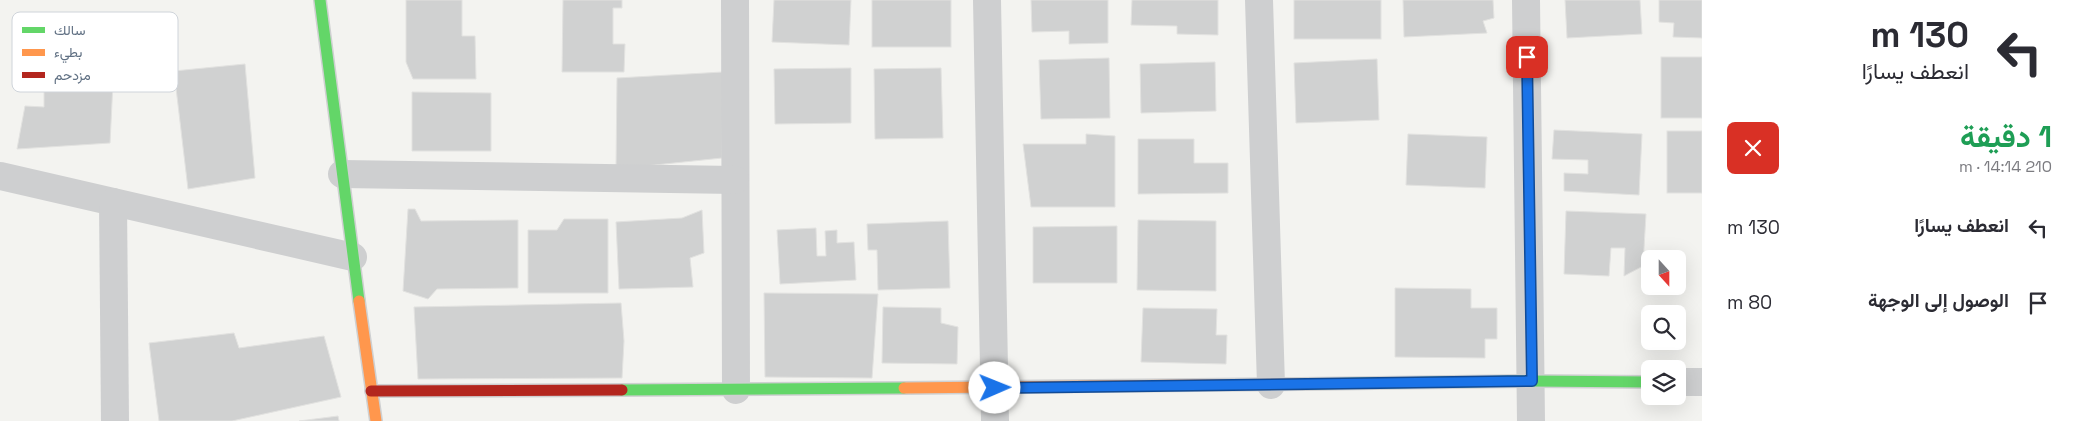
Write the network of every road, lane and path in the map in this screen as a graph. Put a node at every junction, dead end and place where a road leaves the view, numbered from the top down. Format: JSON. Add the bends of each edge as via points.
{"nodes":[{"id":1,"x":320,"y":0,"type":"edge"},
{"id":2,"x":734,"y":0,"type":"edge"},
{"id":3,"x":987,"y":0,"type":"edge"},
{"id":4,"x":1258,"y":0,"type":"edge"},
{"id":5,"x":1526,"y":0,"type":"edge"},
{"id":6,"x":342,"y":174,"type":"junction"},
{"id":7,"x":0,"y":176,"type":"edge"},
{"id":8,"x":735,"y":180,"type":"junction"},
{"id":9,"x":113,"y":202,"type":"junction"},
{"id":10,"x":352,"y":257,"type":"junction"},
{"id":11,"x":1532,"y":381,"type":"junction"},
{"id":12,"x":1641,"y":382,"type":"edge"},
{"id":13,"x":1686,"y":382,"type":"edge"},
{"id":14,"x":1702,"y":382,"type":"edge"},
{"id":15,"x":1271,"y":385,"type":"junction"},
{"id":16,"x":995,"y":388,"type":"junction"},
{"id":17,"x":736,"y":390,"type":"junction"},
{"id":18,"x":371,"y":391,"type":"junction"},
{"id":19,"x":114,"y":421,"type":"edge"},
{"id":20,"x":376,"y":421,"type":"edge"},
{"id":21,"x":996,"y":421,"type":"edge"},
{"id":22,"x":1531,"y":421,"type":"edge"}],
"edges":[{"from":1,"to":6,"type":"street"},
{"from":2,"to":8,"type":"street"},
{"from":3,"to":16,"type":"street"},
{"from":4,"to":15,"type":"street"},
{"from":5,"to":11,"type":"street"},
{"from":6,"to":8,"type":"street"},
{"from":6,"to":10,"type":"street"},
{"from":7,"to":9,"type":"street"},
{"from":8,"to":17,"type":"street"},
{"from":9,"to":10,"type":"street"},
{"from":9,"to":19,"type":"street"},
{"from":10,"to":18,"type":"street"},
{"from":11,"to":12,"type":"street"},
{"from":11,"to":15,"type":"street"},
{"from":11,"to":22,"type":"street"},
{"from":13,"to":14,"type":"street"},
{"from":15,"to":16,"type":"street"},
{"from":16,"to":17,"type":"street"},
{"from":16,"to":21,"type":"street"},
{"from":17,"to":18,"type":"street"},
{"from":18,"to":20,"type":"street"}]}
